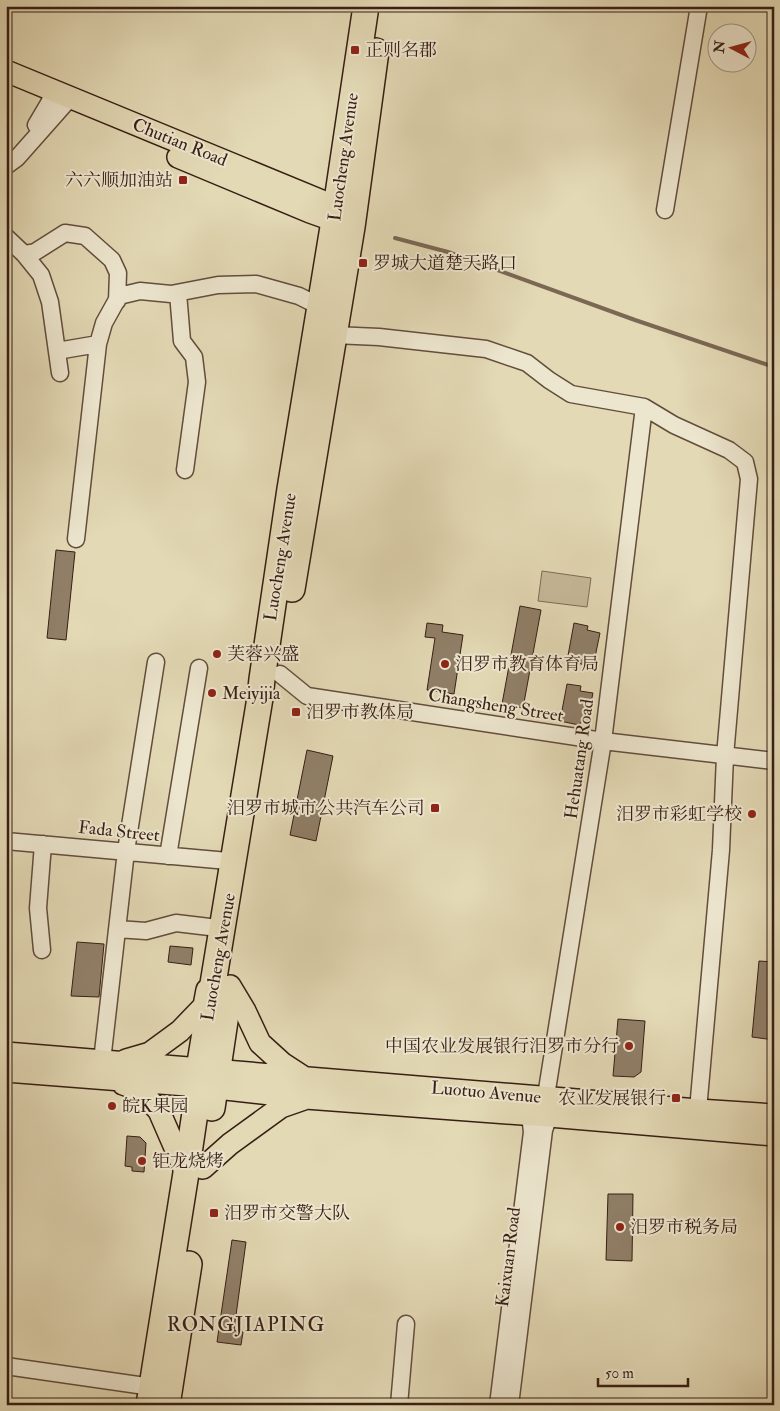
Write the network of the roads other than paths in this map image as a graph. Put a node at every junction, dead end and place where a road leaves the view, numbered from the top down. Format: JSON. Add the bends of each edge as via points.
{"nodes":[{"id":1,"x":366,"y":6,"type":"edge"},
{"id":2,"x":382,"y":6,"type":"edge"},
{"id":3,"x":699,"y":6,"type":"edge"},
{"id":4,"x":6,"y":71,"type":"edge"},
{"id":5,"x":6,"y":86,"type":"edge"},
{"id":6,"x":59,"y":100,"type":"junction"},
{"id":7,"x":9,"y":156,"type":"edge"},
{"id":8,"x":665,"y":210,"type":"dead end"},
{"id":9,"x":344,"y":217,"type":"junction"},
{"id":10,"x":6,"y":237,"type":"edge"},
{"id":11,"x":24,"y":254,"type":"junction"},
{"id":12,"x":178,"y":293,"type":"junction"},
{"id":13,"x":117,"y":300,"type":"junction"},
{"id":14,"x":319,"y":308,"type":"junction"},
{"id":15,"x":334,"y":335,"type":"junction"},
{"id":16,"x":98,"y":344,"type":"junction"},
{"id":17,"x":57,"y":351,"type":"junction"},
{"id":18,"x":60,"y":373,"type":"dead end"},
{"id":19,"x":644,"y":407,"type":"junction"},
{"id":20,"x":186,"y":470,"type":"dead end"},
{"id":21,"x":76,"y":539,"type":"dead end"},
{"id":22,"x":156,"y":662,"type":"dead end"},
{"id":23,"x":199,"y":668,"type":"dead end"},
{"id":24,"x":280,"y":674,"type":"junction"},
{"id":25,"x":603,"y":742,"type":"junction"},
{"id":26,"x":725,"y":756,"type":"junction"},
{"id":27,"x":774,"y":761,"type":"edge"},
{"id":28,"x":6,"y":841,"type":"edge"},
{"id":29,"x":43,"y":844,"type":"junction"},
{"id":30,"x":233,"y":851,"type":"junction"},
{"id":31,"x":126,"y":852,"type":"junction"},
{"id":32,"x":168,"y":856,"type":"junction"},
{"id":33,"x":218,"y":928,"type":"junction"},
{"id":34,"x":117,"y":929,"type":"junction"},
{"id":35,"x":42,"y":950,"type":"dead end"},
{"id":36,"x":230,"y":986,"type":"junction"},
{"id":37,"x":6,"y":1053,"type":"edge"},
{"id":38,"x":110,"y":1068,"type":"junction"},
{"id":39,"x":6,"y":1071,"type":"edge"},
{"id":40,"x":302,"y":1076,"type":"junction"},
{"id":41,"x":208,"y":1079,"type":"junction"},
{"id":42,"x":306,"y":1098,"type":"junction"},
{"id":43,"x":542,"y":1109,"type":"junction"},
{"id":44,"x":698,"y":1110,"type":"junction"},
{"id":45,"x":774,"y":1115,"type":"edge"},
{"id":46,"x":774,"y":1135,"type":"edge"},
{"id":47,"x":195,"y":1170,"type":"junction"},
{"id":48,"x":406,"y":1324,"type":"dead end"},
{"id":49,"x":6,"y":1366,"type":"edge"},
{"id":50,"x":156,"y":1399,"type":"edge"},
{"id":51,"x":399,"y":1405,"type":"edge"},
{"id":52,"x":498,"y":1405,"type":"edge"},
{"id":53,"x":510,"y":1405,"type":"edge"}],
"edges":[{"from":1,"to":9,"type":"highway","name":"Luocheng Avenue"},
{"from":2,"to":9,"type":"highway","name":"Luocheng Avenue"},
{"from":3,"to":8,"type":"street"},
{"from":4,"to":6,"type":"main road","name":"Chutian Road"},
{"from":5,"to":6,"type":"main road","name":"Chutian Road"},
{"from":6,"to":7,"type":"street"},
{"from":6,"to":9,"type":"main road","name":"Chutian Road"},
{"from":9,"to":14,"type":"highway","name":"Luocheng Avenue"},
{"from":9,"to":15,"type":"highway","name":"Luocheng Avenue"},
{"from":10,"to":11,"type":"street"},
{"from":11,"to":13,"type":"street","via":[[35,252],[65,233],[85,236],[112,260],[118,272]]},
{"from":11,"to":17,"type":"street","via":[[41,275],[50,302]]},
{"from":12,"to":13,"type":"street","via":[[140,291],[119,296]]},
{"from":12,"to":14,"type":"street","via":[[218,285],[256,284],[299,296]]},
{"from":12,"to":20,"type":"street","via":[[182,341],[194,356],[197,382]]},
{"from":13,"to":16,"type":"street","via":[[104,323]]},
{"from":14,"to":30,"type":"highway","name":"Luocheng Avenue","via":[[260,698]]},
{"from":15,"to":19,"type":"street","via":[[486,350],[527,363],[571,394]]},
{"from":15,"to":24,"type":"highway","name":"Luocheng Avenue"},
{"from":16,"to":17,"type":"street"},
{"from":16,"to":21,"type":"street"},
{"from":17,"to":18,"type":"street"},
{"from":19,"to":25,"type":"street","name":"Hehuatang Road"},
{"from":19,"to":26,"type":"street","via":[[674,425],[729,450],[745,462],[749,479]]},
{"from":22,"to":31,"type":"street"},
{"from":23,"to":32,"type":"street"},
{"from":24,"to":25,"type":"street","name":"Changsheng Street","via":[[307,696]]},
{"from":24,"to":36,"type":"highway","name":"Luocheng Avenue"},
{"from":25,"to":26,"type":"street","name":"Changsheng Street"},
{"from":25,"to":43,"type":"street","name":"Hehuatang Road"},
{"from":26,"to":27,"type":"street","name":"Changsheng Street"},
{"from":26,"to":44,"type":"street","via":[[721,850]]},
{"from":28,"to":29,"type":"street","name":"Fada Street"},
{"from":29,"to":31,"type":"street","name":"Fada Street"},
{"from":29,"to":35,"type":"street","via":[[38,908]]},
{"from":30,"to":32,"type":"street","name":"Fada Street"},
{"from":30,"to":33,"type":"main road"},
{"from":30,"to":41,"type":"highway","name":"Luocheng Avenue"},
{"from":31,"to":32,"type":"street","name":"Fada Street"},
{"from":31,"to":34,"type":"street"},
{"from":33,"to":34,"type":"street","via":[[176,923],[146,931]]},
{"from":33,"to":38,"type":"main road","via":[[204,1006],[180,1031],[150,1053]]},
{"from":34,"to":38,"type":"street"},
{"from":36,"to":40,"type":"main road","via":[[260,1043]]},
{"from":36,"to":41,"type":"highway","name":"Luocheng Avenue"},
{"from":37,"to":38,"type":"main road"},
{"from":38,"to":39,"type":"main road"},
{"from":38,"to":41,"type":"main road"},
{"from":38,"to":47,"type":"main road","via":[[140,1090],[159,1111]]},
{"from":40,"to":41,"type":"main road","name":"Luotuo Avenue"},
{"from":40,"to":43,"type":"main road","name":"Luotuo Avenue"},
{"from":41,"to":42,"type":"main road","name":"Luotuo Avenue"},
{"from":41,"to":47,"type":"highway","name":"Luocheng Avenue"},
{"from":42,"to":43,"type":"main road","name":"Luotuo Avenue"},
{"from":42,"to":47,"type":"main road","via":[[281,1107]]},
{"from":43,"to":44,"type":"main road","name":"Luotuo Avenue"},
{"from":43,"to":46,"type":"main road","name":"Luotuo Avenue"},
{"from":43,"to":52,"type":"street","via":[[532,1132]]},
{"from":43,"to":53,"type":"street","name":"Kaixuan Road","via":[[544,1130]]},
{"from":44,"to":45,"type":"main road","name":"Luotuo Avenue"},
{"from":47,"to":50,"type":"highway","name":"Luocheng Avenue"},
{"from":48,"to":51,"type":"street"},
{"from":49,"to":50,"type":"street"}]}
